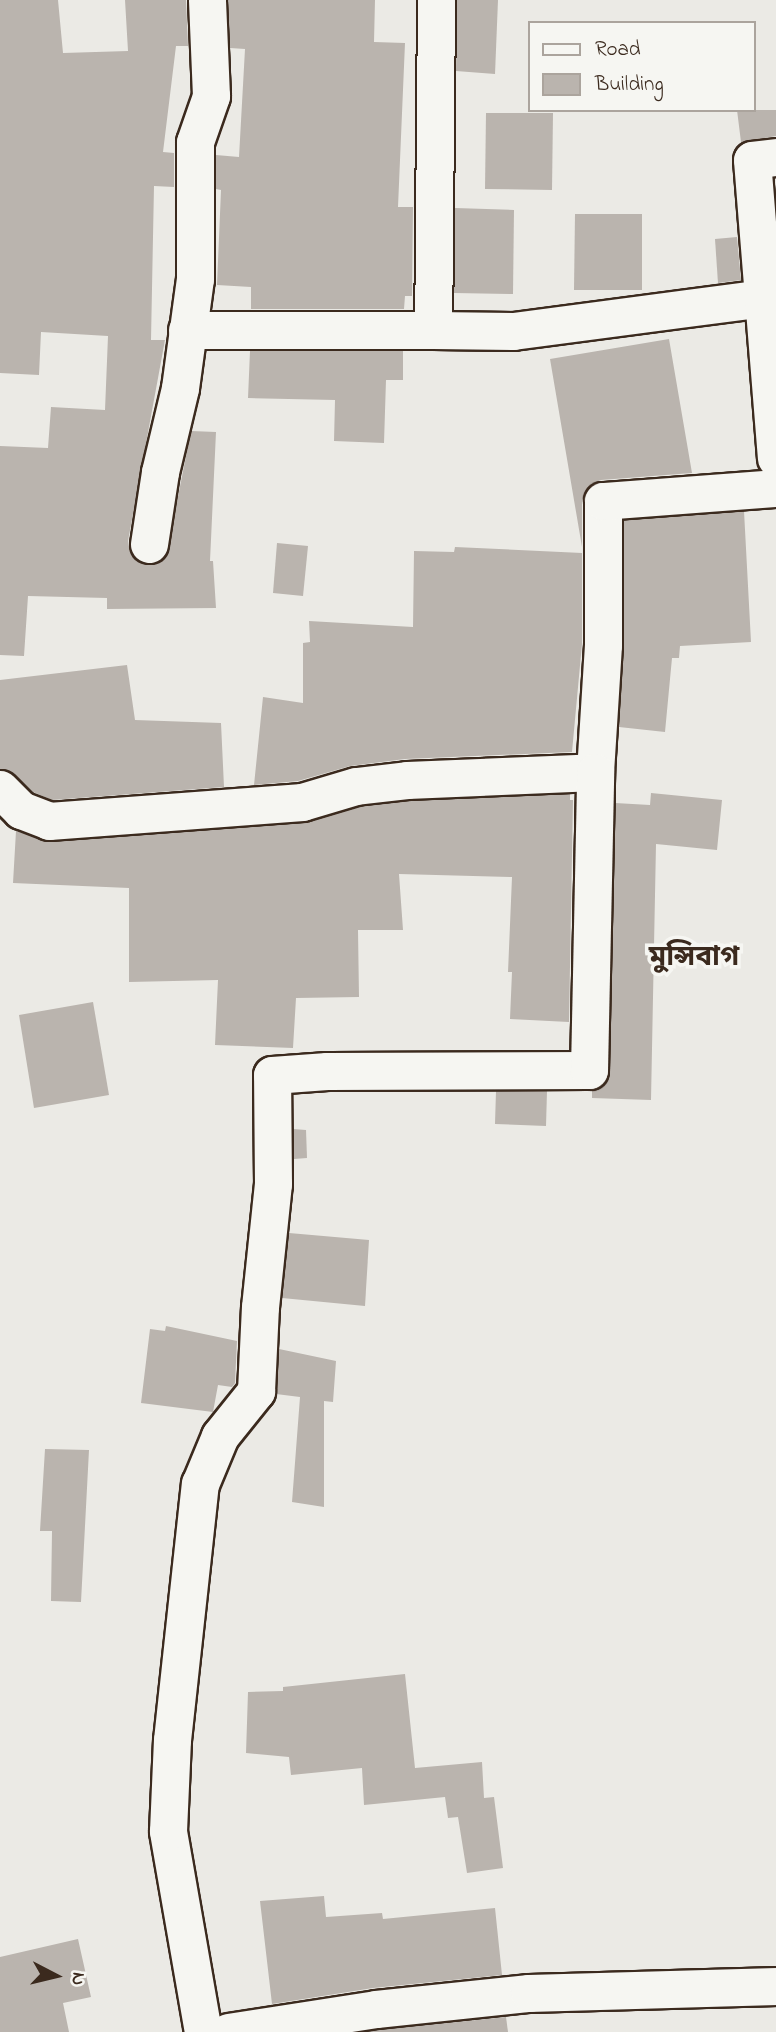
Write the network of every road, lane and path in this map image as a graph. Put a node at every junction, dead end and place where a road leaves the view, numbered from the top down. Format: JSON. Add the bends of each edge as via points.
{"nodes":[{"id":1,"x":207,"y":0,"type":"edge"},
{"id":2,"x":436,"y":0,"type":"edge"},
{"id":3,"x":776,"y":157,"type":"edge"},
{"id":4,"x":763,"y":298,"type":"junction"},
{"id":5,"x":187,"y":330,"type":"junction"},
{"id":6,"x":433,"y":330,"type":"junction"},
{"id":7,"x":776,"y":458,"type":"edge"},
{"id":8,"x":776,"y":488,"type":"edge"},
{"id":9,"x":149,"y":544,"type":"dead end"},
{"id":10,"x":595,"y":772,"type":"junction"},
{"id":11,"x":0,"y":789,"type":"edge"},
{"id":12,"x":776,"y":1986,"type":"edge"},
{"id":13,"x":452,"y":2016,"type":"edge"},
{"id":14,"x":203,"y":2032,"type":"edge"},
{"id":15,"x":228,"y":2032,"type":"edge"}],
"edges":[{"from":1,"to":5,"type":"street","via":[[211,96],[195,142],[195,279]]},
{"from":2,"to":6,"type":"street"},
{"from":3,"to":4,"type":"street","via":[[752,160]]},
{"from":4,"to":6,"type":"street","via":[[513,331]]},
{"from":4,"to":7,"type":"street"},
{"from":5,"to":6,"type":"street"},
{"from":5,"to":9,"type":"street"},
{"from":8,"to":10,"type":"street","via":[[603,501],[603,645]]},
{"from":10,"to":11,"type":"street","via":[[407,780],[356,786],[302,802],[50,821],[21,810]]},
{"from":10,"to":14,"type":"street","via":[[589,1070],[272,1074],[273,1184],[256,1391],[220,1436],[200,1484],[172,1740],[168,1831]]},
{"from":12,"to":13,"type":"street","via":[[529,1993]]},
{"from":13,"to":15,"type":"street"}]}
